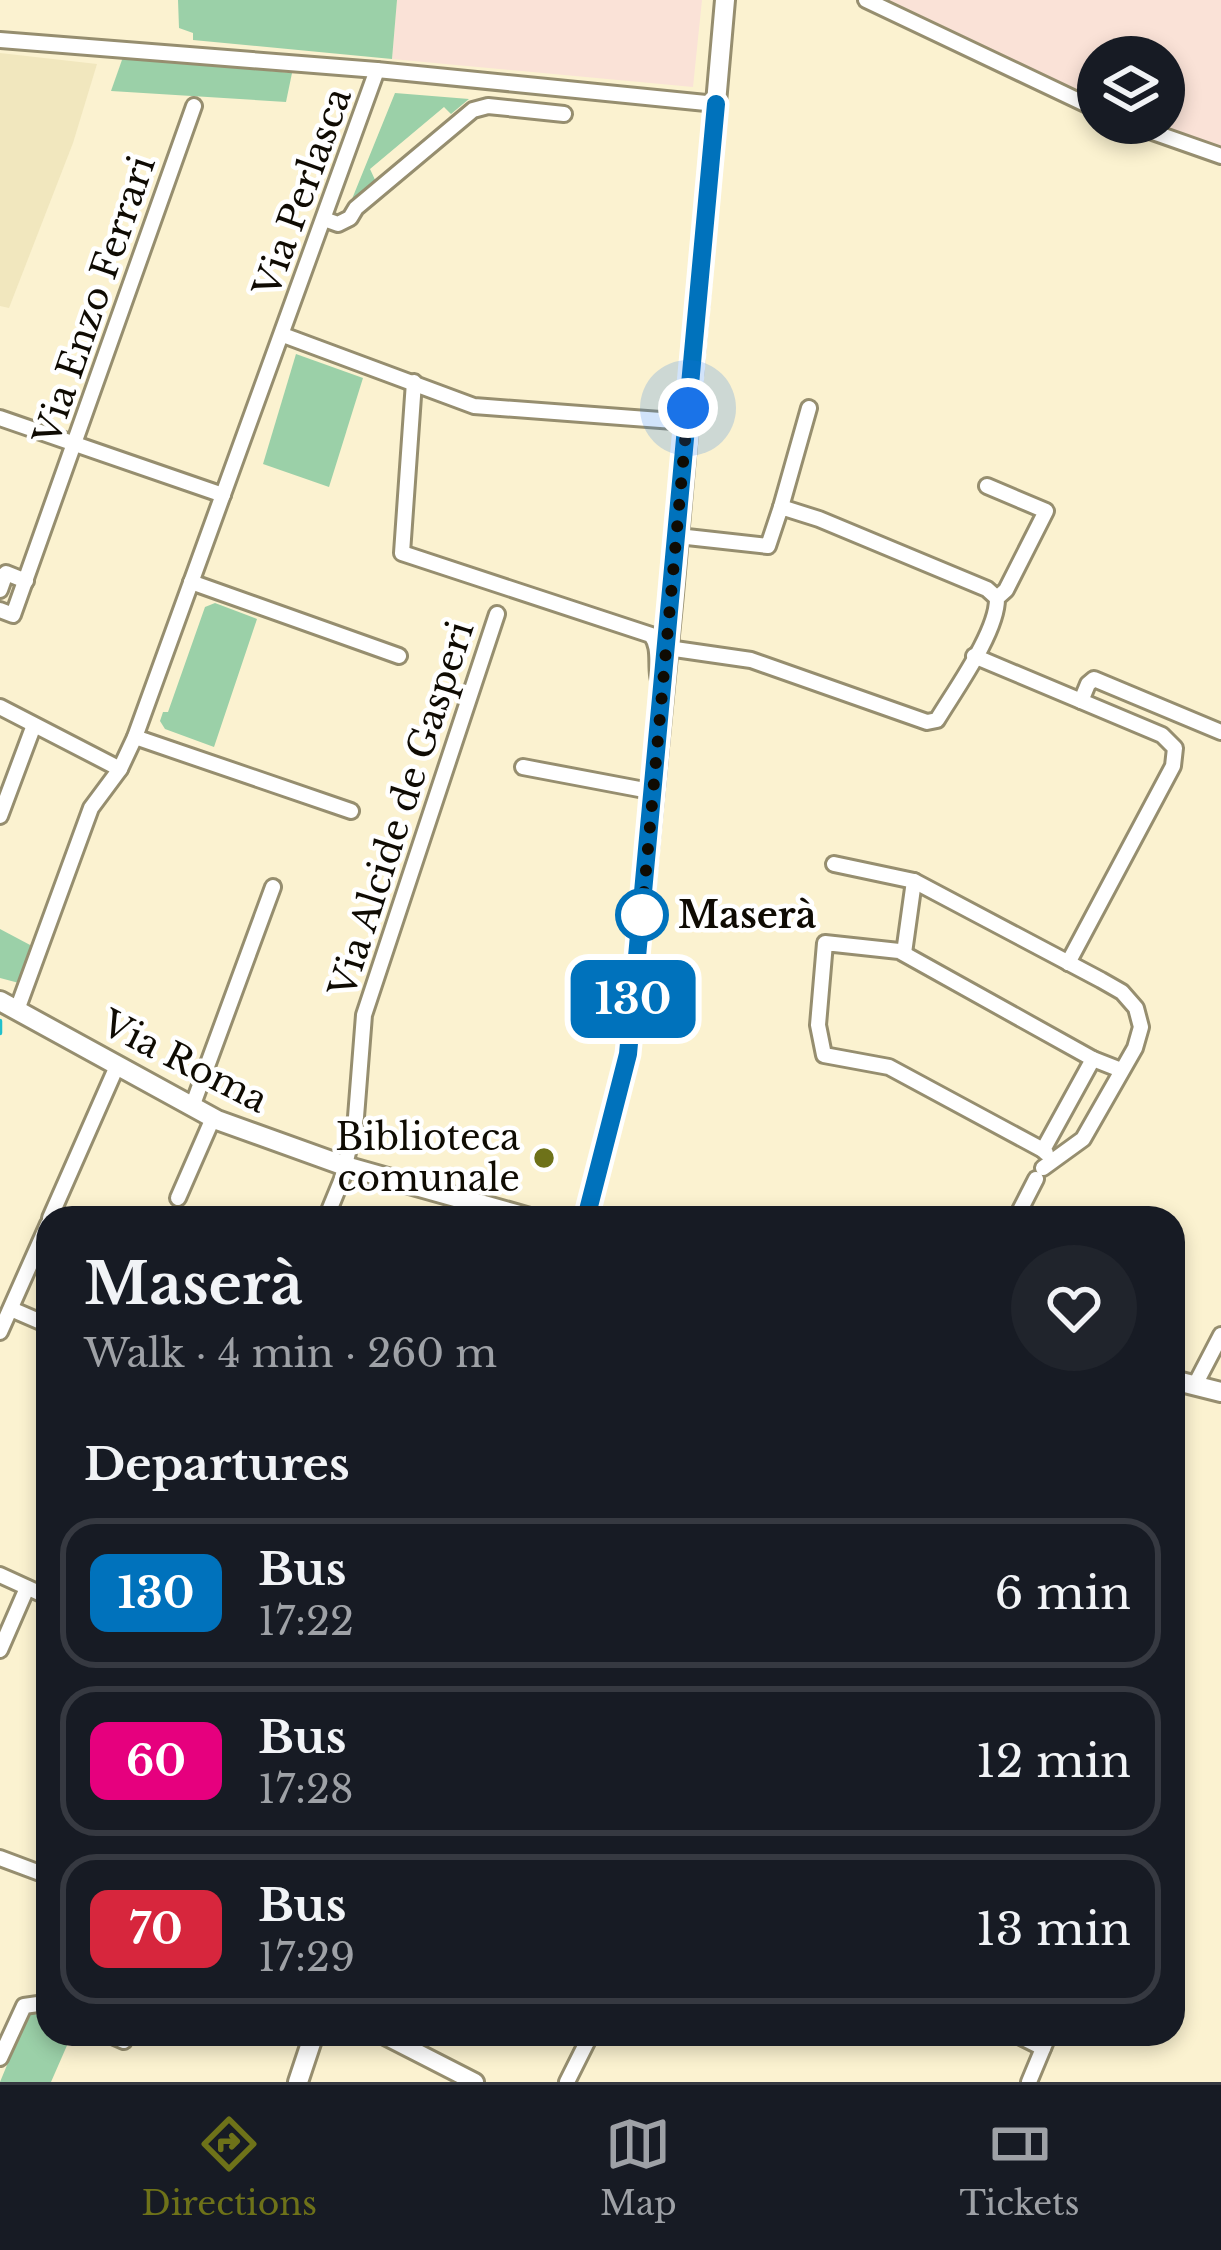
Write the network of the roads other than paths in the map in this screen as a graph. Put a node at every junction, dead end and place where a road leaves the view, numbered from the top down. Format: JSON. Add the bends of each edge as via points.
{"nodes":[{"id":1,"x":725,"y":0,"type":"edge"},
{"id":2,"x":866,"y":0,"type":"edge"},
{"id":3,"x":0,"y":40,"type":"edge"},
{"id":4,"x":377,"y":70,"type":"junction"},
{"id":5,"x":1077,"y":100,"type":"edge"},
{"id":6,"x":716,"y":104,"type":"junction"},
{"id":7,"x":194,"y":106,"type":"dead end"},
{"id":8,"x":565,"y":114,"type":"dead end"},
{"id":9,"x":1185,"y":143,"type":"edge"},
{"id":10,"x":1221,"y":156,"type":"edge"},
{"id":11,"x":326,"y":211,"type":"junction"},
{"id":12,"x":283,"y":335,"type":"junction"},
{"id":13,"x":414,"y":382,"type":"junction"},
{"id":14,"x":809,"y":408,"type":"dead end"},
{"id":15,"x":0,"y":418,"type":"edge"},
{"id":16,"x":687,"y":422,"type":"junction"},
{"id":17,"x":75,"y":446,"type":"junction"},
{"id":18,"x":987,"y":486,"type":"dead end"},
{"id":19,"x":223,"y":495,"type":"junction"},
{"id":20,"x":781,"y":507,"type":"junction"},
{"id":21,"x":678,"y":536,"type":"junction"},
{"id":22,"x":26,"y":581,"type":"junction"},
{"id":23,"x":191,"y":582,"type":"junction"},
{"id":24,"x":0,"y":590,"type":"edge"},
{"id":25,"x":998,"y":598,"type":"junction"},
{"id":26,"x":0,"y":610,"type":"edge"},
{"id":27,"x":497,"y":614,"type":"dead end"},
{"id":28,"x":668,"y":648,"type":"junction"},
{"id":29,"x":399,"y":656,"type":"dead end"},
{"id":30,"x":974,"y":656,"type":"junction"},
{"id":31,"x":663,"y":690,"type":"junction"},
{"id":32,"x":1081,"y":701,"type":"junction"},
{"id":33,"x":0,"y":707,"type":"edge"},
{"id":34,"x":34,"y":724,"type":"junction"},
{"id":35,"x":1221,"y":732,"type":"edge"},
{"id":36,"x":135,"y":737,"type":"junction"},
{"id":37,"x":524,"y":767,"type":"dead end"},
{"id":38,"x":120,"y":769,"type":"junction"},
{"id":39,"x":655,"y":792,"type":"junction"},
{"id":40,"x":351,"y":811,"type":"dead end"},
{"id":41,"x":0,"y":816,"type":"edge"},
{"id":42,"x":834,"y":864,"type":"dead end"},
{"id":43,"x":914,"y":881,"type":"junction"},
{"id":44,"x":273,"y":887,"type":"dead end"},
{"id":45,"x":904,"y":953,"type":"junction"},
{"id":46,"x":1068,"y":962,"type":"junction"},
{"id":47,"x":9,"y":1006,"type":"edge"},
{"id":48,"x":1094,"y":1059,"type":"junction"},
{"id":49,"x":117,"y":1066,"type":"junction"},
{"id":50,"x":1121,"y":1070,"type":"junction"},
{"id":51,"x":192,"y":1107,"type":"junction"},
{"id":52,"x":213,"y":1118,"type":"junction"},
{"id":53,"x":1044,"y":1165,"type":"junction"},
{"id":54,"x":345,"y":1166,"type":"junction"},
{"id":55,"x":178,"y":1198,"type":"dead end"},
{"id":56,"x":56,"y":1206,"type":"edge"},
{"id":57,"x":330,"y":1206,"type":"edge"},
{"id":58,"x":487,"y":1206,"type":"edge"},
{"id":59,"x":589,"y":1206,"type":"edge"},
{"id":60,"x":1022,"y":1206,"type":"edge"},
{"id":61,"x":36,"y":1251,"type":"edge"},
{"id":62,"x":11,"y":1309,"type":"junction"},
{"id":63,"x":36,"y":1320,"type":"edge"},
{"id":64,"x":0,"y":1332,"type":"edge"},
{"id":65,"x":1221,"y":1335,"type":"edge"},
{"id":66,"x":1185,"y":1383,"type":"edge"},
{"id":67,"x":1196,"y":1385,"type":"junction"},
{"id":68,"x":1221,"y":1392,"type":"edge"},
{"id":69,"x":0,"y":1575,"type":"edge"},
{"id":70,"x":27,"y":1588,"type":"junction"},
{"id":71,"x":36,"y":1592,"type":"edge"},
{"id":72,"x":0,"y":1650,"type":"edge"},
{"id":73,"x":0,"y":1858,"type":"edge"},
{"id":74,"x":36,"y":1874,"type":"edge"},
{"id":75,"x":36,"y":2004,"type":"edge"},
{"id":76,"x":310,"y":2046,"type":"edge"},
{"id":77,"x":405,"y":2046,"type":"edge"},
{"id":78,"x":585,"y":2046,"type":"edge"},
{"id":79,"x":1044,"y":2046,"type":"edge"},
{"id":80,"x":0,"y":2058,"type":"edge"},
{"id":81,"x":298,"y":2082,"type":"edge"},
{"id":82,"x":476,"y":2082,"type":"edge"},
{"id":83,"x":567,"y":2082,"type":"edge"},
{"id":84,"x":1029,"y":2082,"type":"edge"}],
"edges":[{"from":1,"to":6,"type":"main road"},
{"from":2,"to":5,"type":"street"},
{"from":3,"to":4,"type":"street"},
{"from":4,"to":6,"type":"street"},
{"from":4,"to":11,"type":"street","name":"Via Perlasca"},
{"from":6,"to":16,"type":"main road"},
{"from":7,"to":17,"type":"street","name":"Via Enzo Ferrari"},
{"from":8,"to":11,"type":"street","via":[[473,110],[350,218],[338,224]]},
{"from":9,"to":10,"type":"street"},
{"from":11,"to":12,"type":"street","name":"Via Perlasca"},
{"from":12,"to":13,"type":"street","name":"Via Perlasca"},
{"from":12,"to":19,"type":"street","name":"Via Perlasca"},
{"from":13,"to":16,"type":"street","name":"Via Perlasca","via":[[474,406]]},
{"from":13,"to":31,"type":"street","via":[[402,553],[651,635]]},
{"from":14,"to":20,"type":"street"},
{"from":15,"to":17,"type":"street"},
{"from":16,"to":21,"type":"main road"},
{"from":17,"to":19,"type":"street"},
{"from":17,"to":22,"type":"street","name":"Via Enzo Ferrari"},
{"from":18,"to":25,"type":"street","via":[[1046,511]]},
{"from":19,"to":23,"type":"street","name":"Via Perlasca"},
{"from":20,"to":21,"type":"street","via":[[768,546]]},
{"from":20,"to":25,"type":"street"},
{"from":21,"to":28,"type":"main road"},
{"from":22,"to":24,"type":"street","via":[[6,573]]},
{"from":22,"to":26,"type":"street","name":"Via Enzo Ferrari","via":[[13,615]]},
{"from":23,"to":29,"type":"street"},
{"from":23,"to":36,"type":"street","name":"Via Perlasca"},
{"from":25,"to":30,"type":"street"},
{"from":27,"to":54,"type":"street","name":"Via Alcide de Gasperi","via":[[364,1015]]},
{"from":28,"to":30,"type":"street","via":[[751,660],[927,722],[937,720]]},
{"from":28,"to":31,"type":"main road"},
{"from":30,"to":32,"type":"street"},
{"from":31,"to":39,"type":"main road"},
{"from":32,"to":35,"type":"street","via":[[1094,679]]},
{"from":32,"to":46,"type":"street","via":[[1162,735],[1175,758]]},
{"from":33,"to":34,"type":"street"},
{"from":34,"to":38,"type":"street"},
{"from":34,"to":41,"type":"street"},
{"from":36,"to":38,"type":"street","name":"Via Perlasca"},
{"from":36,"to":40,"type":"street"},
{"from":37,"to":39,"type":"street"},
{"from":38,"to":47,"type":"street","name":"Via Perlasca","via":[[92,808]]},
{"from":39,"to":59,"type":"main road","via":[[628,1054]]},
{"from":42,"to":43,"type":"street"},
{"from":43,"to":45,"type":"street"},
{"from":43,"to":46,"type":"street"},
{"from":44,"to":51,"type":"street"},
{"from":45,"to":48,"type":"street"},
{"from":45,"to":53,"type":"street","via":[[825,943],[818,1025],[824,1055],[889,1067]]},
{"from":46,"to":50,"type":"street","via":[[1136,1008],[1141,1028]]},
{"from":47,"to":49,"type":"main road","name":"Via Roma"},
{"from":48,"to":50,"type":"street"},
{"from":48,"to":53,"type":"street"},
{"from":49,"to":51,"type":"main road","name":"Via Roma"},
{"from":49,"to":56,"type":"street"},
{"from":50,"to":53,"type":"street","via":[[1083,1139]]},
{"from":51,"to":52,"type":"main road","name":"Via Roma"},
{"from":52,"to":54,"type":"main road","name":"Via Roma"},
{"from":52,"to":55,"type":"street"},
{"from":53,"to":60,"type":"street"},
{"from":54,"to":57,"type":"street","name":"Via Alcide de Gasperi"},
{"from":54,"to":58,"type":"main road","name":"Via Roma"},
{"from":61,"to":62,"type":"street"},
{"from":62,"to":63,"type":"street"},
{"from":62,"to":64,"type":"street"},
{"from":65,"to":67,"type":"street"},
{"from":66,"to":67,"type":"main road"},
{"from":67,"to":68,"type":"main road"},
{"from":69,"to":70,"type":"street"},
{"from":70,"to":71,"type":"street"},
{"from":70,"to":72,"type":"street"},
{"from":73,"to":74,"type":"street"},
{"from":75,"to":80,"type":"street","via":[[24,2006]]},
{"from":76,"to":81,"type":"main road"},
{"from":77,"to":82,"type":"street"},
{"from":78,"to":83,"type":"street"},
{"from":79,"to":84,"type":"street"}]}
